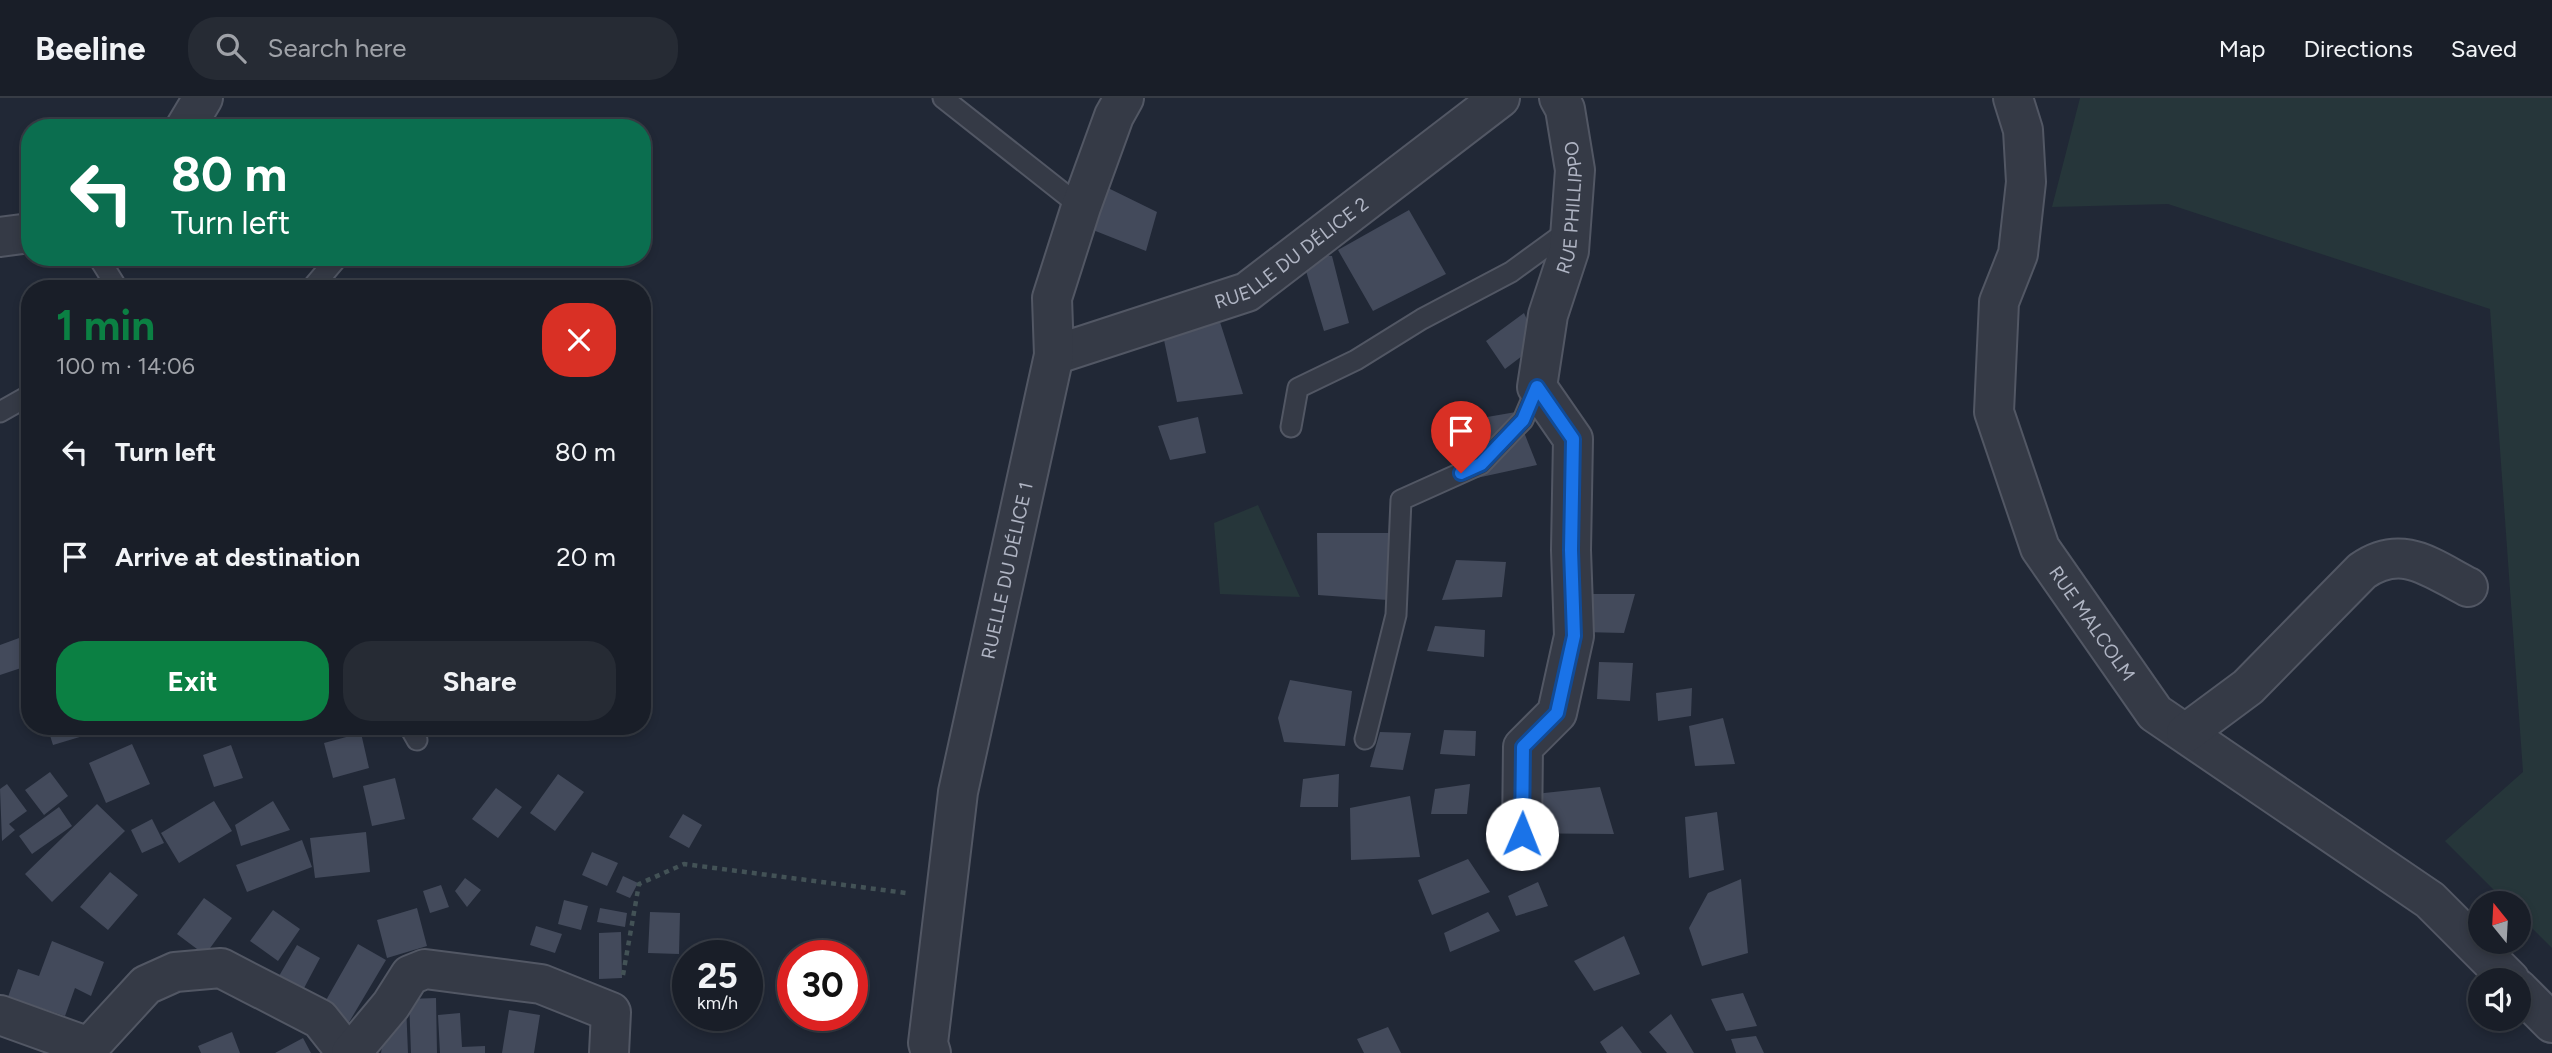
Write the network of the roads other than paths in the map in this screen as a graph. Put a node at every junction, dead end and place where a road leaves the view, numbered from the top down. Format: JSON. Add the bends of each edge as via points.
{"nodes":[{"id":1,"x":203,"y":98,"type":"edge"},
{"id":2,"x":943,"y":98,"type":"edge"},
{"id":3,"x":1124,"y":98,"type":"edge"},
{"id":4,"x":1500,"y":98,"type":"edge"},
{"id":5,"x":1559,"y":98,"type":"edge"},
{"id":6,"x":2013,"y":98,"type":"edge"},
{"id":7,"x":190,"y":119,"type":"edge"},
{"id":8,"x":1081,"y":207,"type":"junction"},
{"id":9,"x":1571,"y":228,"type":"junction"},
{"id":10,"x":21,"y":234,"type":"edge"},
{"id":11,"x":0,"y":237,"type":"edge"},
{"id":12,"x":330,"y":266,"type":"edge"},
{"id":13,"x":319,"y":280,"type":"edge"},
{"id":14,"x":1054,"y":355,"type":"junction"},
{"id":15,"x":1537,"y":387,"type":"junction"},
{"id":16,"x":21,"y":400,"type":"edge"},
{"id":17,"x":0,"y":412,"type":"edge"},
{"id":18,"x":1291,"y":427,"type":"dead end"},
{"id":19,"x":2468,"y":587,"type":"dead end"},
{"id":20,"x":2186,"y":733,"type":"junction"},
{"id":21,"x":1365,"y":739,"type":"dead end"},
{"id":22,"x":1522,"y":834,"type":"dead end"},
{"id":23,"x":2498,"y":968,"type":"edge"},
{"id":24,"x":2531,"y":1002,"type":"edge"},
{"id":25,"x":0,"y":1015,"type":"edge"},
{"id":26,"x":2552,"y":1023,"type":"edge"},
{"id":27,"x":928,"y":1050,"type":"edge"},
{"id":28,"x":349,"y":1053,"type":"edge"},
{"id":29,"x":609,"y":1053,"type":"edge"}],
"edges":[{"from":1,"to":7,"type":"street"},
{"from":2,"to":8,"type":"lane"},
{"from":3,"to":8,"type":"street","name":"RUELLE DU DÉLICE 1"},
{"from":4,"to":14,"type":"street","name":"RUELLE DU DÉLICE 2","via":[[1247,292]]},
{"from":5,"to":9,"type":"street","name":"RUE PHILLIPPO","via":[[1565,109],[1574,170]]},
{"from":6,"to":20,"type":"street","name":"RUE MALCOLM","via":[[2022,130],[2026,182],[2018,254],[1999,302],[1994,412],[2040,548],[2155,713]]},
{"from":8,"to":14,"type":"street","name":"RUELLE DU DÉLICE 1","via":[[1052,298]]},
{"from":9,"to":15,"type":"street","name":"RUE PHILLIPPO","via":[[1569,251],[1548,315]]},
{"from":9,"to":18,"type":"lane","via":[[1511,272],[1298,388]]},
{"from":10,"to":11,"type":"street"},
{"from":12,"to":13,"type":"lane"},
{"from":14,"to":27,"type":"street","name":"RUELLE DU DÉLICE 1","via":[[958,792]]},
{"from":15,"to":21,"type":"lane","via":[[1523,420],[1481,464],[1401,500],[1396,615]]},
{"from":15,"to":22,"type":"street","via":[[1573,439],[1574,636],[1557,713],[1523,747]]},
{"from":16,"to":17,"type":"lane"},
{"from":19,"to":20,"type":"street","via":[[2419,563],[2397,557],[2378,560],[2248,687]]},
{"from":20,"to":23,"type":"street","name":"RUE MALCOLM","via":[[2431,900]]},
{"from":24,"to":26,"type":"street"},
{"from":25,"to":28,"type":"street","via":[[89,1047],[146,985],[176,972],[221,968],[320,1019]]},
{"from":28,"to":29,"type":"street","via":[[391,1005],[410,975],[425,969],[541,985],[611,1012]]}]}
